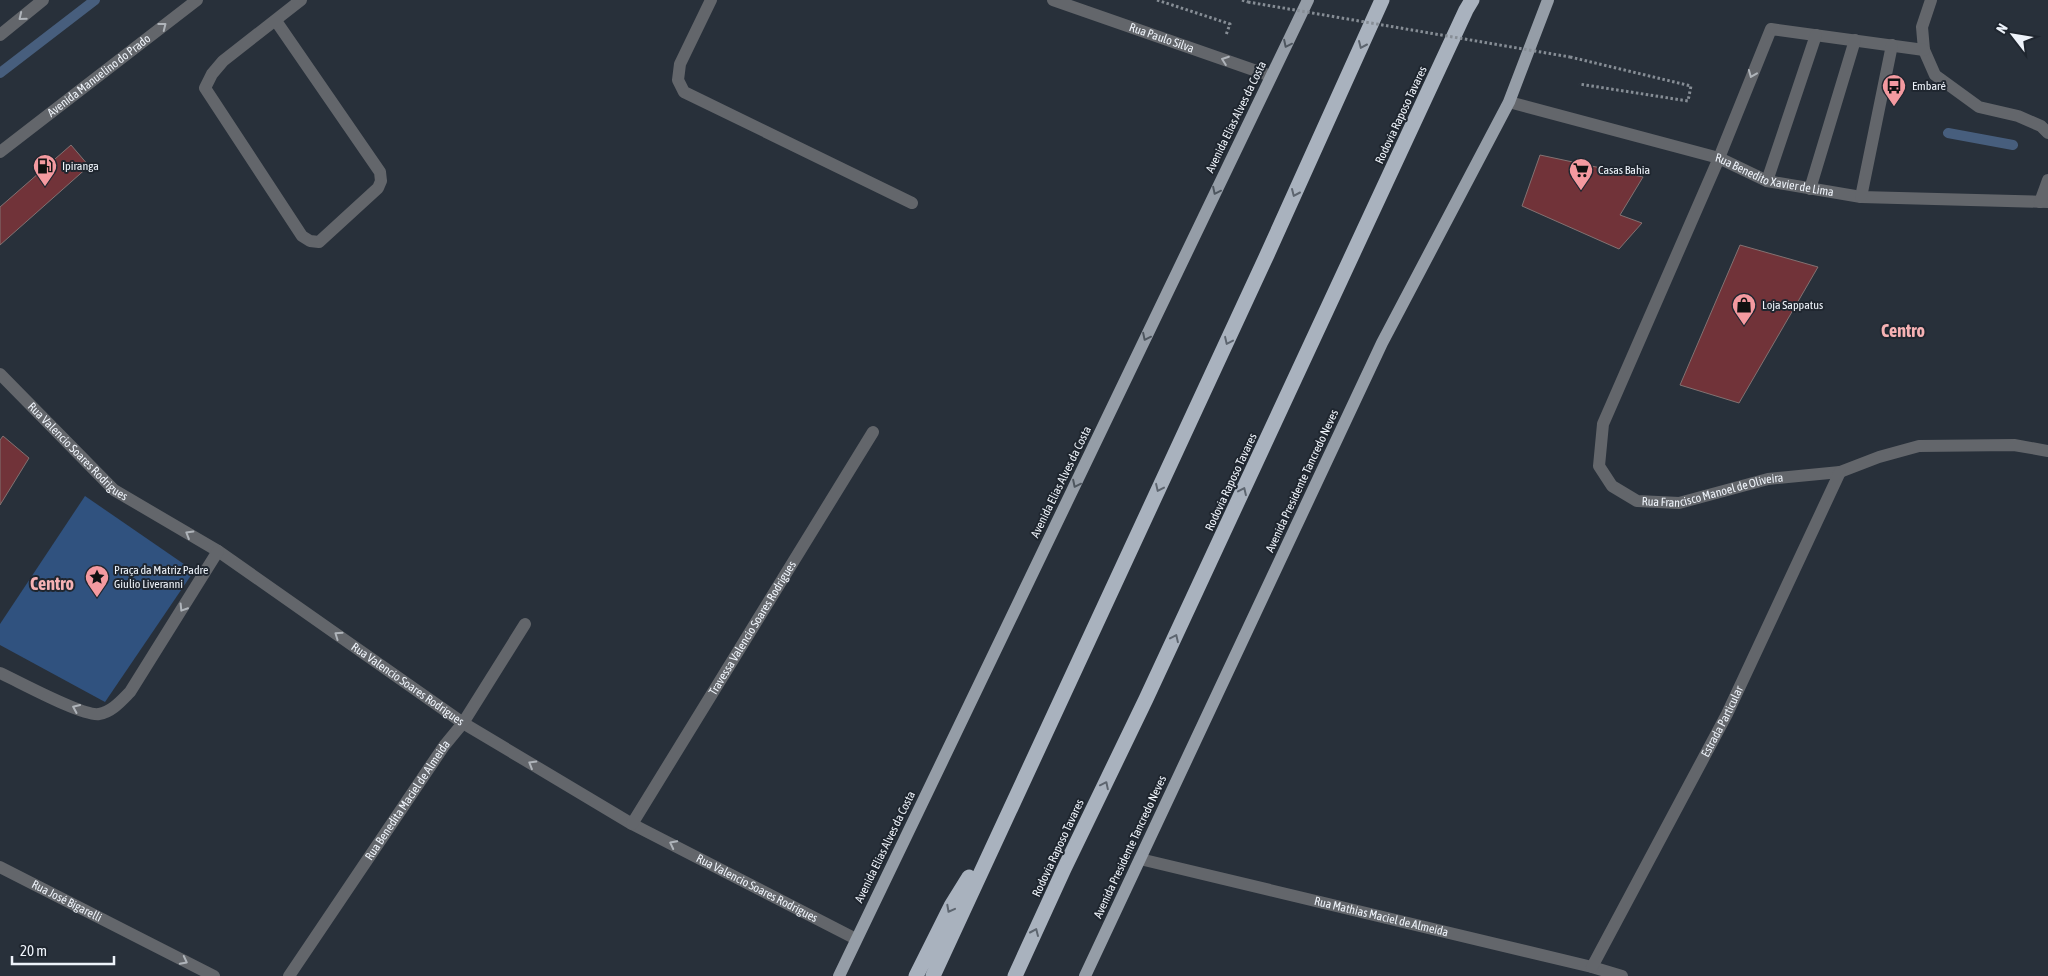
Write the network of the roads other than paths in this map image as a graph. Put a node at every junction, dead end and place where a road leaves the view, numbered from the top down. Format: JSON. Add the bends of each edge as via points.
{"nodes":[{"id":1,"x":43,"y":0,"type":"edge"},
{"id":2,"x":197,"y":0,"type":"edge"},
{"id":3,"x":301,"y":0,"type":"edge"},
{"id":4,"x":711,"y":0,"type":"edge"},
{"id":5,"x":1053,"y":0,"type":"edge"},
{"id":6,"x":1308,"y":0,"type":"edge"},
{"id":7,"x":1382,"y":0,"type":"edge"},
{"id":8,"x":1472,"y":0,"type":"edge"},
{"id":9,"x":1548,"y":0,"type":"edge"},
{"id":10,"x":1931,"y":0,"type":"edge"},
{"id":11,"x":276,"y":21,"type":"junction"},
{"id":12,"x":1816,"y":34,"type":"junction"},
{"id":13,"x":0,"y":35,"type":"edge"},
{"id":14,"x":1855,"y":40,"type":"junction"},
{"id":15,"x":1892,"y":46,"type":"junction"},
{"id":16,"x":1924,"y":50,"type":"junction"},
{"id":17,"x":1271,"y":76,"type":"junction"},
{"id":18,"x":1510,"y":102,"type":"junction"},
{"id":19,"x":2048,"y":132,"type":"edge"},
{"id":20,"x":0,"y":152,"type":"edge"},
{"id":21,"x":1719,"y":158,"type":"junction"},
{"id":22,"x":2048,"y":180,"type":"edge"},
{"id":23,"x":1767,"y":182,"type":"junction"},
{"id":24,"x":1810,"y":189,"type":"junction"},
{"id":25,"x":1861,"y":197,"type":"junction"},
{"id":26,"x":912,"y":202,"type":"dead end"},
{"id":27,"x":2044,"y":202,"type":"edge"},
{"id":28,"x":0,"y":374,"type":"edge"},
{"id":29,"x":873,"y":432,"type":"dead end"},
{"id":30,"x":2048,"y":451,"type":"edge"},
{"id":31,"x":1840,"y":472,"type":"junction"},
{"id":32,"x":218,"y":551,"type":"junction"},
{"id":33,"x":526,"y":624,"type":"dead end"},
{"id":34,"x":0,"y":673,"type":"edge"},
{"id":35,"x":463,"y":723,"type":"junction"},
{"id":36,"x":1002,"y":823,"type":"junction"},
{"id":37,"x":632,"y":824,"type":"junction"},
{"id":38,"x":1140,"y":859,"type":"junction"},
{"id":39,"x":0,"y":867,"type":"edge"},
{"id":40,"x":856,"y":938,"type":"junction"},
{"id":41,"x":1592,"y":967,"type":"junction"},
{"id":42,"x":214,"y":976,"type":"edge"},
{"id":43,"x":289,"y":976,"type":"edge"},
{"id":44,"x":839,"y":976,"type":"edge"},
{"id":45,"x":916,"y":976,"type":"edge"},
{"id":46,"x":933,"y":976,"type":"edge"},
{"id":47,"x":1015,"y":976,"type":"edge"},
{"id":48,"x":1085,"y":976,"type":"edge"},
{"id":49,"x":1622,"y":976,"type":"edge"}],
"edges":[{"from":1,"to":13,"type":"street","one_way":true},
{"from":20,"to":2,"type":"street","name":"Avenida Manuelino do Prado","one_way":true},
{"from":3,"to":11,"type":"street"},
{"from":4,"to":26,"type":"street","via":[[680,64],[678,80],[684,92]]},
{"from":17,"to":5,"type":"street","name":"Rua Paulo Silva","one_way":true},
{"from":6,"to":17,"type":"main road","name":"Avenida Elias Alves da Costa","one_way":true},
{"from":7,"to":36,"type":"highway","one_way":true,"via":[[1263,264]]},
{"from":47,"to":8,"type":"highway","name":"Rodovia Raposo Tavares","one_way":true},
{"from":9,"to":18,"type":"main road","name":"Avenida Presidente Tancredo Neves"},
{"from":10,"to":16,"type":"street","via":[[1922,27]]},
{"from":11,"to":11,"type":"street","via":[[380,172],[382,181],[319,242],[302,236],[206,88],[223,61]]},
{"from":12,"to":14,"type":"street"},
{"from":12,"to":21,"type":"street","name":"Rua Francisco Manoel de Oliveira","one_way":true,"via":[[1770,28]]},
{"from":12,"to":23,"type":"street"},
{"from":14,"to":15,"type":"street"},
{"from":14,"to":24,"type":"street"},
{"from":15,"to":16,"type":"street"},
{"from":15,"to":25,"type":"street"},
{"from":16,"to":19,"type":"street","via":[[1934,75],[1978,107],[2018,116]]},
{"from":17,"to":40,"type":"main road","name":"Avenida Elias Alves da Costa","one_way":true},
{"from":18,"to":21,"type":"street","name":"Rua Benedito Xavier de Lima"},
{"from":18,"to":38,"type":"main road","name":"Avenida Presidente Tancredo Neves","via":[[1382,343]]},
{"from":21,"to":23,"type":"street","name":"Rua Benedito Xavier de Lima"},
{"from":21,"to":31,"type":"street","name":"Rua Francisco Manoel de Oliveira","via":[[1603,424],[1599,466],[1612,486],[1636,501],[1679,502],[1768,479]]},
{"from":22,"to":27,"type":"street"},
{"from":23,"to":24,"type":"street","name":"Rua Benedito Xavier de Lima"},
{"from":24,"to":25,"type":"street","name":"Rua Benedito Xavier de Lima"},
{"from":25,"to":27,"type":"street","name":"Rua Benedito Xavier de Lima"},
{"from":32,"to":28,"type":"street","name":"Rua Valencio Soares Rodrigues","one_way":true,"via":[[114,490]]},
{"from":29,"to":37,"type":"street","name":"Travessa Valencio Soares Rodrigues"},
{"from":30,"to":31,"type":"street","name":"Rua Francisco Manoel de Oliveira","via":[[2014,445],[1920,446],[1878,457]]},
{"from":31,"to":41,"type":"street","name":"Estrada Particular","via":[[1727,714]]},
{"from":32,"to":34,"type":"street","one_way":true,"via":[[130,692],[115,707],[99,714],[82,711]]},
{"from":35,"to":32,"type":"street","name":"Rua Valencio Soares Rodrigues","one_way":true},
{"from":33,"to":35,"type":"street","name":"Rua Benedita Maciel de Almeida"},
{"from":37,"to":35,"type":"street","name":"Rua Valencio Soares Rodrigues","one_way":true},
{"from":35,"to":43,"type":"street","name":"Rua Benedita Maciel de Almeida","via":[[444,746]]},
{"from":36,"to":45,"type":"highway","one_way":true,"via":[[951,906]]},
{"from":36,"to":46,"type":"highway"},
{"from":40,"to":37,"type":"street","name":"Rua Valencio Soares Rodrigues","one_way":true},
{"from":38,"to":41,"type":"street","name":"Rua Mathias Maciel de Almeida"},
{"from":38,"to":48,"type":"main road","name":"Avenida Presidente Tancredo Neves"},
{"from":39,"to":42,"type":"street","name":"Rua José Bigarelli","one_way":true},
{"from":40,"to":44,"type":"main road","name":"Avenida Elias Alves da Costa"},
{"from":41,"to":49,"type":"street","name":"Rua Mathias Maciel de Almeida"}]}
